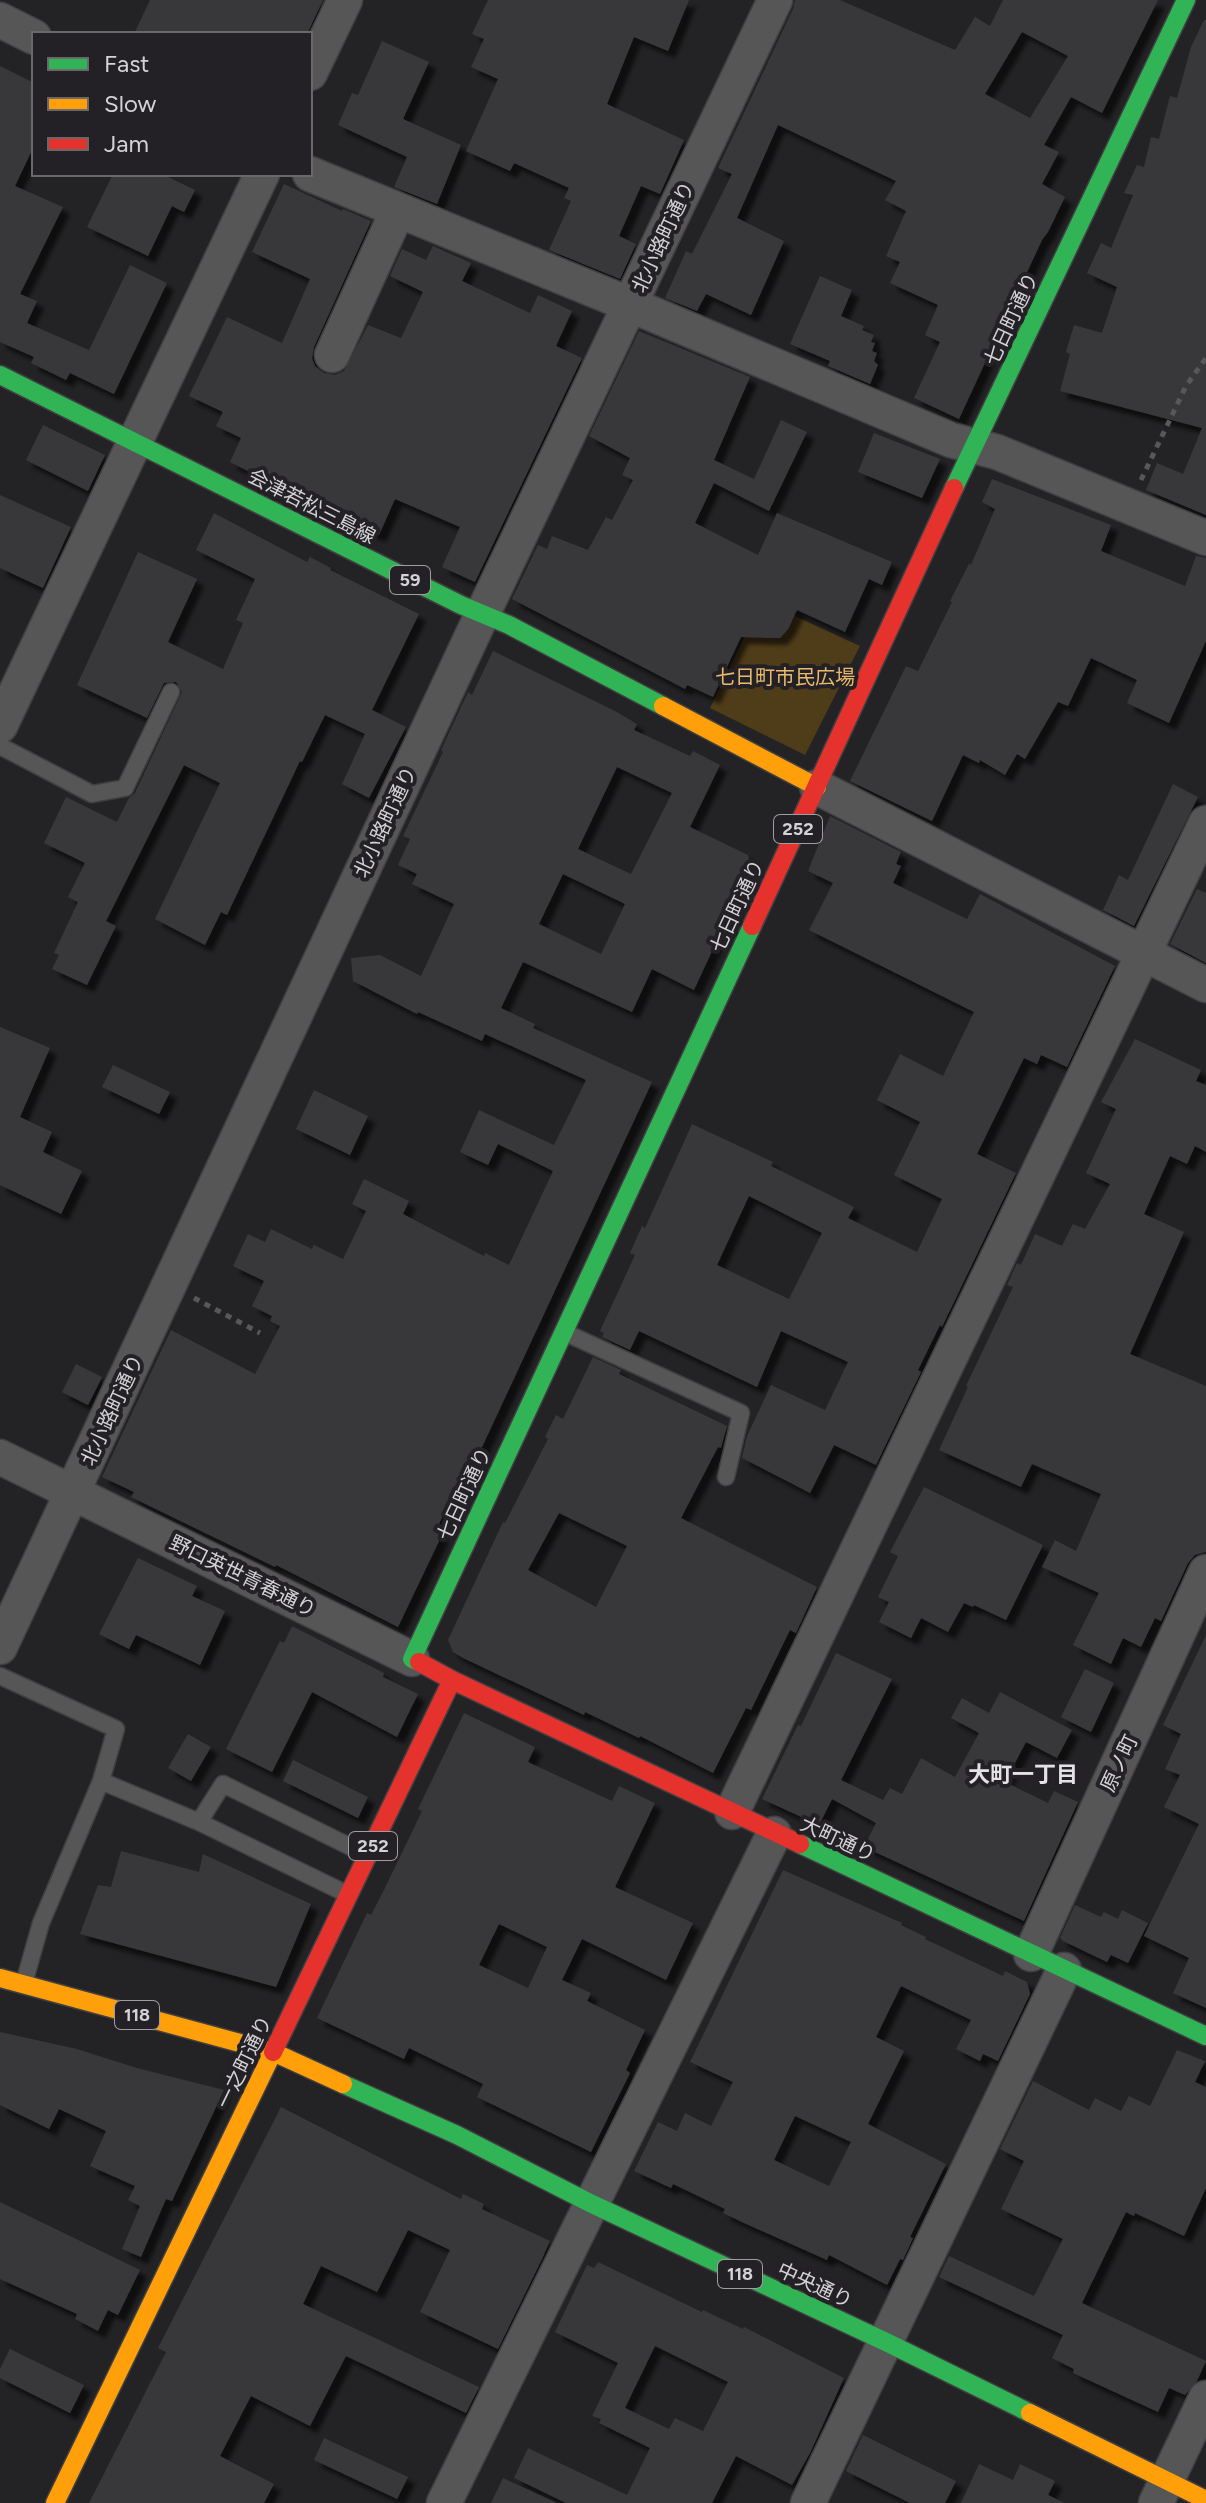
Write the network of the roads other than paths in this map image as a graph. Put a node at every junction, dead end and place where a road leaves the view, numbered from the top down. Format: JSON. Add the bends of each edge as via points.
{"nodes":[{"id":1,"x":345,"y":0,"type":"edge"},
{"id":2,"x":775,"y":0,"type":"edge"},
{"id":3,"x":1186,"y":0,"type":"edge"},
{"id":4,"x":0,"y":20,"type":"edge"},
{"id":5,"x":32,"y":36,"type":"edge"},
{"id":6,"x":312,"y":69,"type":"edge"},
{"id":7,"x":312,"y":175,"type":"edge"},
{"id":8,"x":261,"y":176,"type":"edge"},
{"id":9,"x":398,"y":210,"type":"junction"},
{"id":10,"x":631,"y":305,"type":"junction"},
{"id":11,"x":332,"y":355,"type":"dead end"},
{"id":12,"x":0,"y":375,"type":"edge"},
{"id":13,"x":136,"y":444,"type":"junction"},
{"id":14,"x":975,"y":447,"type":"junction"},
{"id":15,"x":1206,"y":538,"type":"edge"},
{"id":16,"x":482,"y":615,"type":"junction"},
{"id":17,"x":171,"y":692,"type":"dead end"},
{"id":18,"x":0,"y":726,"type":"edge"},
{"id":19,"x":0,"y":746,"type":"edge"},
{"id":20,"x":817,"y":787,"type":"junction"},
{"id":21,"x":1206,"y":823,"type":"edge"},
{"id":22,"x":1145,"y":954,"type":"junction"},
{"id":23,"x":1206,"y":985,"type":"edge"},
{"id":24,"x":564,"y":1332,"type":"junction"},
{"id":25,"x":0,"y":1457,"type":"edge"},
{"id":26,"x":726,"y":1477,"type":"dead end"},
{"id":27,"x":73,"y":1493,"type":"junction"},
{"id":28,"x":1206,"y":1572,"type":"edge"},
{"id":29,"x":0,"y":1647,"type":"edge"},
{"id":30,"x":412,"y":1659,"type":"junction"},
{"id":31,"x":0,"y":1676,"type":"edge"},
{"id":32,"x":452,"y":1680,"type":"junction"},
{"id":33,"x":101,"y":1781,"type":"junction"},
{"id":34,"x":732,"y":1812,"type":"junction"},
{"id":35,"x":199,"y":1822,"type":"junction"},
{"id":36,"x":774,"y":1834,"type":"junction"},
{"id":37,"x":368,"y":1856,"type":"junction"},
{"id":38,"x":349,"y":1895,"type":"junction"},
{"id":39,"x":1031,"y":1954,"type":"junction"},
{"id":40,"x":1064,"y":1970,"type":"junction"},
{"id":41,"x":0,"y":1978,"type":"edge"},
{"id":42,"x":24,"y":1985,"type":"junction"},
{"id":43,"x":1206,"y":2036,"type":"edge"},
{"id":44,"x":273,"y":2052,"type":"junction"},
{"id":45,"x":590,"y":2203,"type":"junction"},
{"id":46,"x":886,"y":2342,"type":"junction"},
{"id":47,"x":1206,"y":2398,"type":"edge"},
{"id":48,"x":1161,"y":2492,"type":"edge"},
{"id":49,"x":1206,"y":2500,"type":"edge"},
{"id":50,"x":55,"y":2503,"type":"edge"},
{"id":51,"x":444,"y":2503,"type":"edge"},
{"id":52,"x":808,"y":2503,"type":"edge"}],
"edges":[{"from":1,"to":6,"type":"street"},
{"from":2,"to":10,"type":"street","name":"北小路町通り"},
{"from":3,"to":14,"type":"main road","name":"七日町通り","number":"252"},
{"from":4,"to":5,"type":"street"},
{"from":7,"to":9,"type":"street"},
{"from":8,"to":13,"type":"street"},
{"from":9,"to":10,"type":"street"},
{"from":9,"to":11,"type":"street"},
{"from":10,"to":14,"type":"street"},
{"from":10,"to":16,"type":"street","name":"北小路町通り"},
{"from":12,"to":13,"type":"main road","name":"会津若松三島線","number":"59"},
{"from":13,"to":16,"type":"main road","name":"会津若松三島線","number":"59"},
{"from":13,"to":18,"type":"street"},
{"from":14,"to":15,"type":"street"},
{"from":14,"to":20,"type":"main road","name":"七日町通り","number":"252"},
{"from":16,"to":20,"type":"main road","name":"会津若松三島線","number":"59"},
{"from":16,"to":27,"type":"street","name":"北小路町通り"},
{"from":17,"to":19,"type":"lane","via":[[125,788],[92,794]]},
{"from":20,"to":22,"type":"street"},
{"from":20,"to":24,"type":"main road","name":"七日町通り","number":"252"},
{"from":21,"to":22,"type":"street"},
{"from":22,"to":23,"type":"street"},
{"from":22,"to":34,"type":"street"},
{"from":24,"to":26,"type":"lane","via":[[741,1413]]},
{"from":24,"to":30,"type":"main road","name":"七日町通り","number":"252"},
{"from":25,"to":27,"type":"street","name":"野口英世青春通り"},
{"from":27,"to":29,"type":"street","name":"北小路町通り"},
{"from":27,"to":30,"type":"street","name":"野口英世青春通り"},
{"from":28,"to":39,"type":"street","name":"原ノ町"},
{"from":30,"to":32,"type":"main road"},
{"from":31,"to":33,"type":"lane","via":[[116,1729]]},
{"from":32,"to":34,"type":"main road","name":"大町通り"},
{"from":32,"to":37,"type":"main road","name":"一之町通り","number":"252"},
{"from":33,"to":35,"type":"lane"},
{"from":33,"to":42,"type":"lane","via":[[41,1923]]},
{"from":34,"to":36,"type":"main road","name":"大町通り"},
{"from":35,"to":37,"type":"lane","via":[[223,1784]]},
{"from":35,"to":38,"type":"lane"},
{"from":36,"to":39,"type":"main road","name":"大町通り"},
{"from":36,"to":45,"type":"street"},
{"from":37,"to":38,"type":"main road","name":"一之町通り","number":"252"},
{"from":38,"to":44,"type":"main road","name":"一之町通り","number":"252"},
{"from":39,"to":40,"type":"main road","name":"大町通り"},
{"from":40,"to":43,"type":"main road","name":"大町通り"},
{"from":40,"to":46,"type":"street"},
{"from":41,"to":42,"type":"main road","number":"118"},
{"from":42,"to":44,"type":"main road","number":"118"},
{"from":44,"to":45,"type":"main road","name":"中央通り","number":"118","via":[[457,2135]]},
{"from":44,"to":50,"type":"main road","name":"一之町通り"},
{"from":45,"to":46,"type":"main road","name":"中央通り","number":"118"},
{"from":45,"to":51,"type":"street"},
{"from":46,"to":48,"type":"main road","name":"中央通り","number":"118"},
{"from":46,"to":52,"type":"street"},
{"from":47,"to":48,"type":"street"},
{"from":48,"to":49,"type":"main road","name":"中央通り","number":"118"}]}
